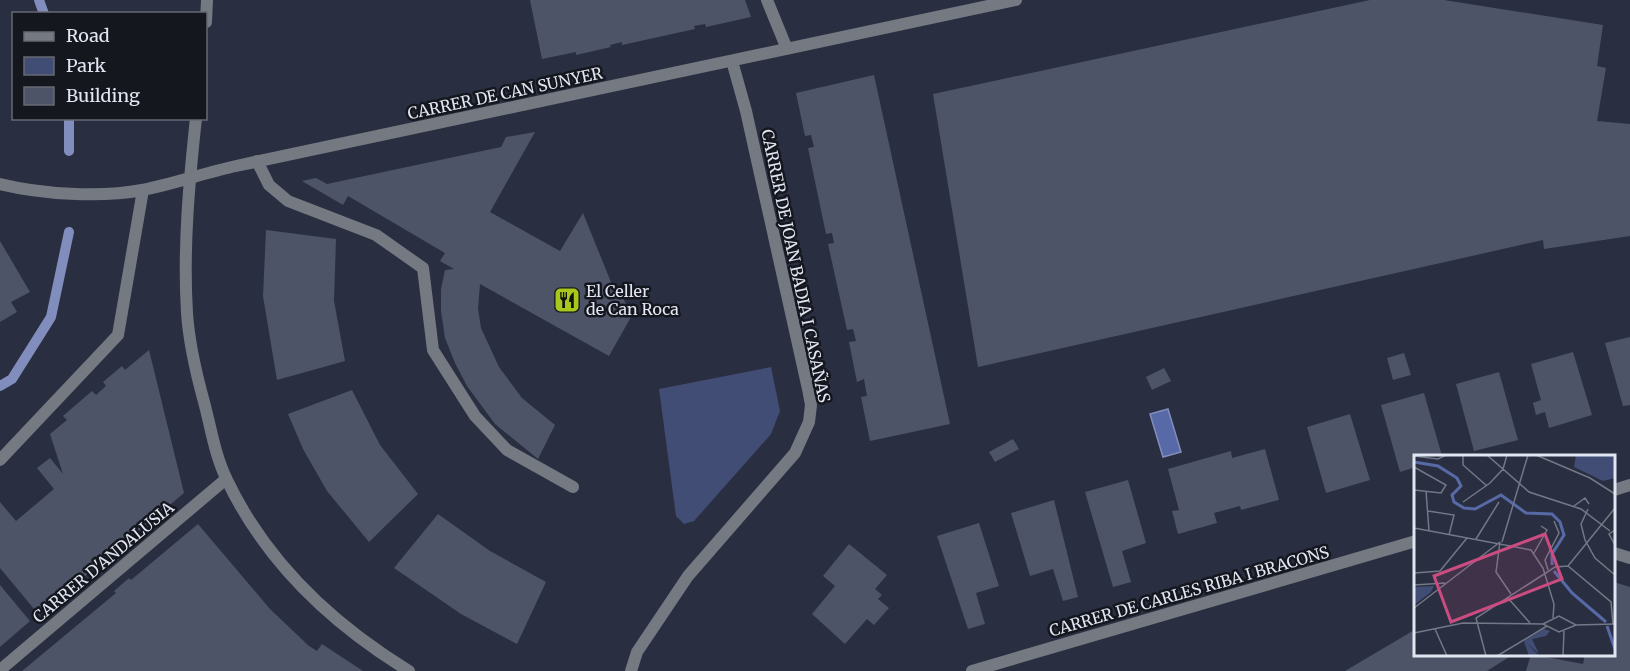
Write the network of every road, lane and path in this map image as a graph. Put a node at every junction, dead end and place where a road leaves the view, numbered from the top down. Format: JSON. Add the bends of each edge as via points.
{"nodes":[{"id":1,"x":767,"y":0,"type":"edge"},
{"id":2,"x":1016,"y":0,"type":"edge"},
{"id":3,"x":787,"y":49,"type":"junction"},
{"id":4,"x":732,"y":61,"type":"junction"},
{"id":5,"x":196,"y":120,"type":"edge"},
{"id":6,"x":257,"y":161,"type":"junction"},
{"id":7,"x":191,"y":177,"type":"junction"},
{"id":8,"x":0,"y":184,"type":"edge"},
{"id":9,"x":143,"y":190,"type":"junction"},
{"id":10,"x":0,"y":460,"type":"edge"},
{"id":11,"x":226,"y":479,"type":"junction"},
{"id":12,"x":1630,"y":485,"type":"edge"},
{"id":13,"x":573,"y":487,"type":"dead end"},
{"id":14,"x":1615,"y":489,"type":"edge"},
{"id":15,"x":1414,"y":542,"type":"edge"},
{"id":16,"x":1615,"y":553,"type":"edge"},
{"id":17,"x":1630,"y":558,"type":"edge"},
{"id":18,"x":0,"y":670,"type":"edge"},
{"id":19,"x":409,"y":671,"type":"edge"},
{"id":20,"x":631,"y":671,"type":"edge"},
{"id":21,"x":972,"y":671,"type":"edge"}],
"edges":[{"from":1,"to":3,"type":"street"},
{"from":2,"to":3,"type":"street","name":"CARRER DE CAN SUNYER"},
{"from":3,"to":4,"type":"street","name":"CARRER DE CAN SUNYER"},
{"from":4,"to":6,"type":"street","name":"CARRER DE CAN SUNYER"},
{"from":4,"to":20,"type":"street","name":"CARRER DE JOAN BADIA I CASAÑAS","via":[[747,111],[809,397],[809,422],[795,453],[688,576],[637,652]]},
{"from":5,"to":7,"type":"street"},
{"from":6,"to":7,"type":"street","name":"CARRER DE CAN SUNYER"},
{"from":6,"to":13,"type":"street","via":[[269,185],[288,201],[376,235],[423,268],[433,350],[475,416],[507,450]]},
{"from":7,"to":9,"type":"street","name":"CARRER DE CAN SUNYER"},
{"from":7,"to":11,"type":"street","via":[[187,315],[198,380]]},
{"from":8,"to":9,"type":"street","name":"CARRER DE CAN SUNYER","via":[[29,191]]},
{"from":9,"to":10,"type":"street","via":[[118,335]]},
{"from":11,"to":18,"type":"street","name":"CARRER D'ANDALUSIA"},
{"from":11,"to":19,"type":"street","via":[[260,537],[313,599],[351,632]]},
{"from":12,"to":14,"type":"street"},
{"from":15,"to":21,"type":"street","name":"CARRER DE CARLES RIBA I BRACONS"},
{"from":16,"to":17,"type":"street"}]}
